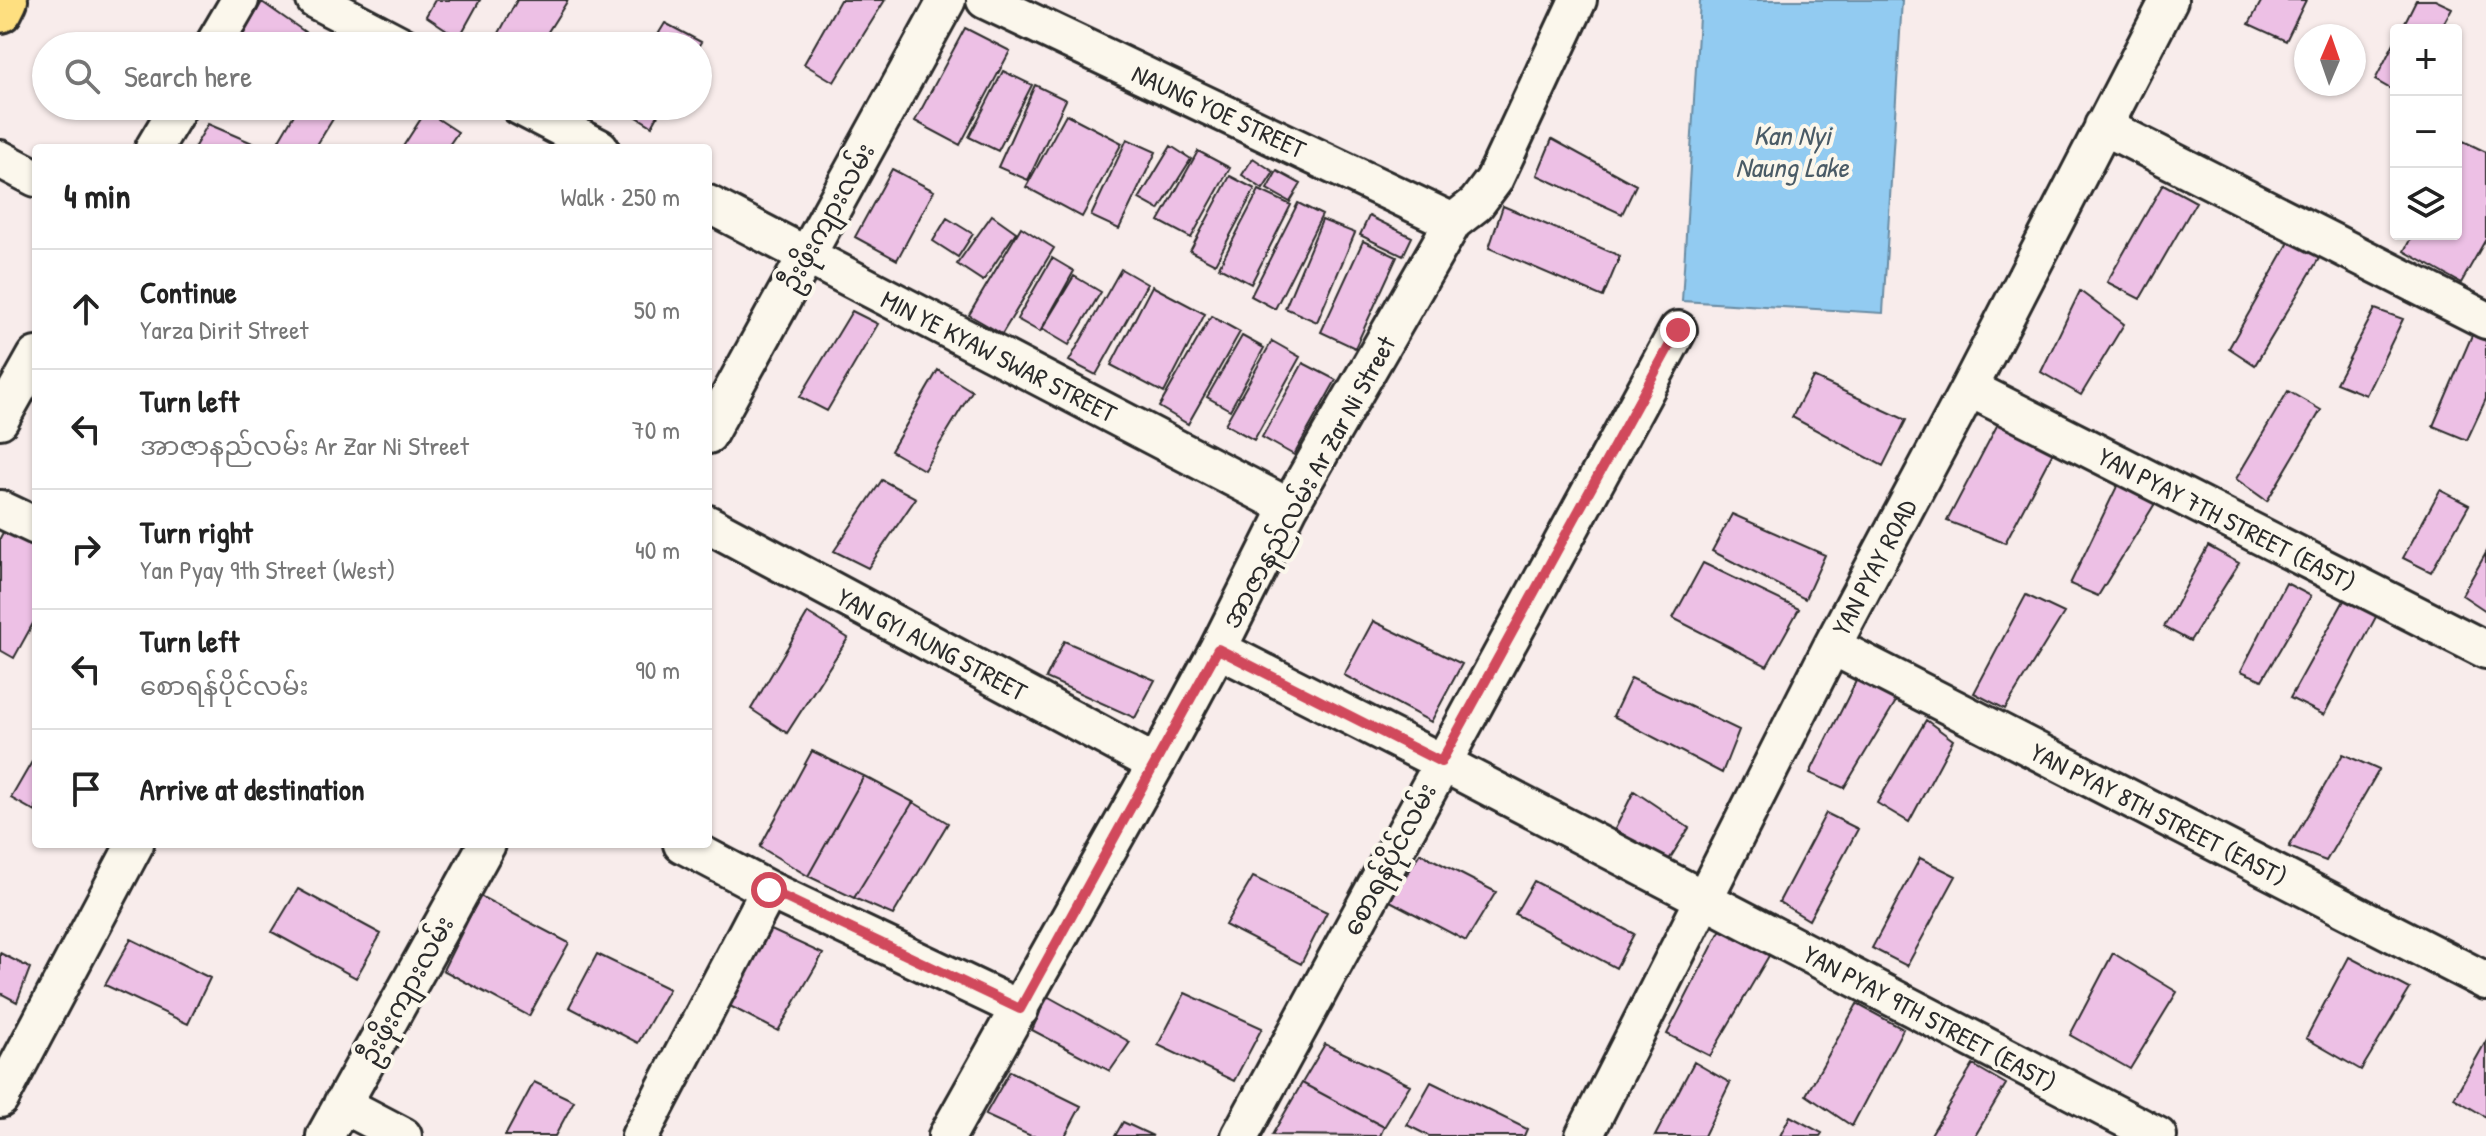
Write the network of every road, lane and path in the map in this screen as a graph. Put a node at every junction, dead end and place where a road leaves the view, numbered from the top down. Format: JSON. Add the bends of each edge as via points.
{"nodes":[{"id":1,"x":5,"y":0,"type":"edge"},
{"id":2,"x":240,"y":0,"type":"edge"},
{"id":3,"x":315,"y":0,"type":"edge"},
{"id":4,"x":947,"y":0,"type":"edge"},
{"id":5,"x":985,"y":0,"type":"edge"},
{"id":6,"x":1578,"y":0,"type":"edge"},
{"id":7,"x":2169,"y":0,"type":"edge"},
{"id":8,"x":0,"y":10,"type":"edge"},
{"id":9,"x":221,"y":32,"type":"edge"},
{"id":10,"x":376,"y":32,"type":"edge"},
{"id":11,"x":171,"y":120,"type":"edge"},
{"id":12,"x":546,"y":120,"type":"edge"},
{"id":13,"x":2103,"y":126,"type":"junction"},
{"id":14,"x":156,"y":144,"type":"edge"},
{"id":15,"x":592,"y":144,"type":"edge"},
{"id":16,"x":0,"y":159,"type":"edge"},
{"id":17,"x":32,"y":176,"type":"edge"},
{"id":18,"x":712,"y":206,"type":"edge"},
{"id":19,"x":1453,"y":222,"type":"junction"},
{"id":20,"x":806,"y":255,"type":"junction"},
{"id":21,"x":2486,"y":320,"type":"edge"},
{"id":22,"x":1678,"y":330,"type":"dead end"},
{"id":23,"x":32,"y":363,"type":"edge"},
{"id":24,"x":1969,"y":388,"type":"junction"},
{"id":25,"x":0,"y":420,"type":"edge"},
{"id":26,"x":712,"y":428,"type":"edge"},
{"id":27,"x":1289,"y":507,"type":"junction"},
{"id":28,"x":0,"y":509,"type":"edge"},
{"id":29,"x":32,"y":524,"type":"edge"},
{"id":30,"x":712,"y":526,"type":"edge"},
{"id":31,"x":1832,"y":646,"type":"junction"},
{"id":32,"x":1218,"y":649,"type":"junction"},
{"id":33,"x":2486,"y":650,"type":"edge"},
{"id":34,"x":1441,"y":762,"type":"junction"},
{"id":35,"x":1156,"y":764,"type":"junction"},
{"id":36,"x":133,"y":848,"type":"edge"},
{"id":37,"x":485,"y":848,"type":"edge"},
{"id":38,"x":690,"y":848,"type":"edge"},
{"id":39,"x":769,"y":890,"type":"junction"},
{"id":40,"x":1703,"y":899,"type":"junction"},
{"id":41,"x":2486,"y":981,"type":"edge"},
{"id":42,"x":1020,"y":1009,"type":"junction"},
{"id":43,"x":0,"y":1099,"type":"edge"},
{"id":44,"x":342,"y":1104,"type":"junction"},
{"id":45,"x":325,"y":1136,"type":"edge"},
{"id":46,"x":403,"y":1136,"type":"edge"},
{"id":47,"x":640,"y":1136,"type":"edge"},
{"id":48,"x":947,"y":1136,"type":"edge"},
{"id":49,"x":1240,"y":1136,"type":"edge"},
{"id":50,"x":1584,"y":1136,"type":"edge"},
{"id":51,"x":2158,"y":1136,"type":"edge"}],
"edges":[{"from":1,"to":8,"type":"main road"},
{"from":2,"to":9,"type":"street"},
{"from":3,"to":10,"type":"street"},
{"from":4,"to":20,"type":"street","name":"ဦးဖိုးကျားလမ်း"},
{"from":5,"to":19,"type":"street","name":"NAUNG YOE STREET"},
{"from":6,"to":19,"type":"street","name":"အာဇာနည်လမ်း Ar Zar Ni Street","via":[[1494,180]]},
{"from":7,"to":13,"type":"street","name":"YAN PYAY ROAD"},
{"from":11,"to":14,"type":"street"},
{"from":12,"to":15,"type":"street"},
{"from":13,"to":21,"type":"street"},
{"from":13,"to":24,"type":"street","name":"YAN PYAY ROAD"},
{"from":16,"to":17,"type":"street"},
{"from":18,"to":20,"type":"street","name":"MIN YE KYAW SWAR STREET"},
{"from":19,"to":27,"type":"street","name":"အာဇာနည်လမ်း Ar Zar Ni Street"},
{"from":20,"to":26,"type":"street","name":"ဦးဖိုးကျားလမ်း"},
{"from":20,"to":27,"type":"street","name":"MIN YE KYAW SWAR STREET"},
{"from":22,"to":34,"type":"street","name":"စောရန်ပိုင်လမ်း"},
{"from":23,"to":25,"type":"street"},
{"from":24,"to":31,"type":"street","name":"YAN PYAY ROAD"},
{"from":24,"to":33,"type":"street","name":"YAN PYAY 7TH STREET (EAST)"},
{"from":27,"to":32,"type":"street","name":"အာဇာနည်လမ်း Ar Zar Ni Street"},
{"from":28,"to":29,"type":"street"},
{"from":30,"to":35,"type":"street","name":"YAN GYI AUNG STREET"},
{"from":31,"to":40,"type":"street","name":"YAN PYAY ROAD"},
{"from":31,"to":41,"type":"street","name":"YAN PYAY 8TH STREET (EAST)"},
{"from":32,"to":34,"type":"street","name":"YAN PYAY 9TH STREET (EAST)"},
{"from":32,"to":35,"type":"street","name":"အာဇာနည်လမ်း Ar Zar Ni Street"},
{"from":34,"to":40,"type":"street","name":"YAN PYAY 9TH STREET (EAST)"},
{"from":34,"to":49,"type":"street","name":"စောရန်ပိုင်လမ်း"},
{"from":35,"to":42,"type":"street","name":"အာဇာနည်လမ်း Ar Zar Ni Street"},
{"from":36,"to":43,"type":"street"},
{"from":37,"to":44,"type":"street","name":"ဦးဖိုးကျားလမ်း"},
{"from":38,"to":39,"type":"street"},
{"from":39,"to":42,"type":"street"},
{"from":39,"to":47,"type":"street"},
{"from":40,"to":50,"type":"street","name":"YAN PYAY ROAD"},
{"from":40,"to":51,"type":"street","name":"YAN PYAY 9TH STREET (EAST)"},
{"from":42,"to":48,"type":"street","name":"အာဇာနည်လမ်း Ar Zar Ni Street"},
{"from":44,"to":45,"type":"street","name":"ဦးဖိုးကျားလမ်း"},
{"from":44,"to":46,"type":"street"}]}
